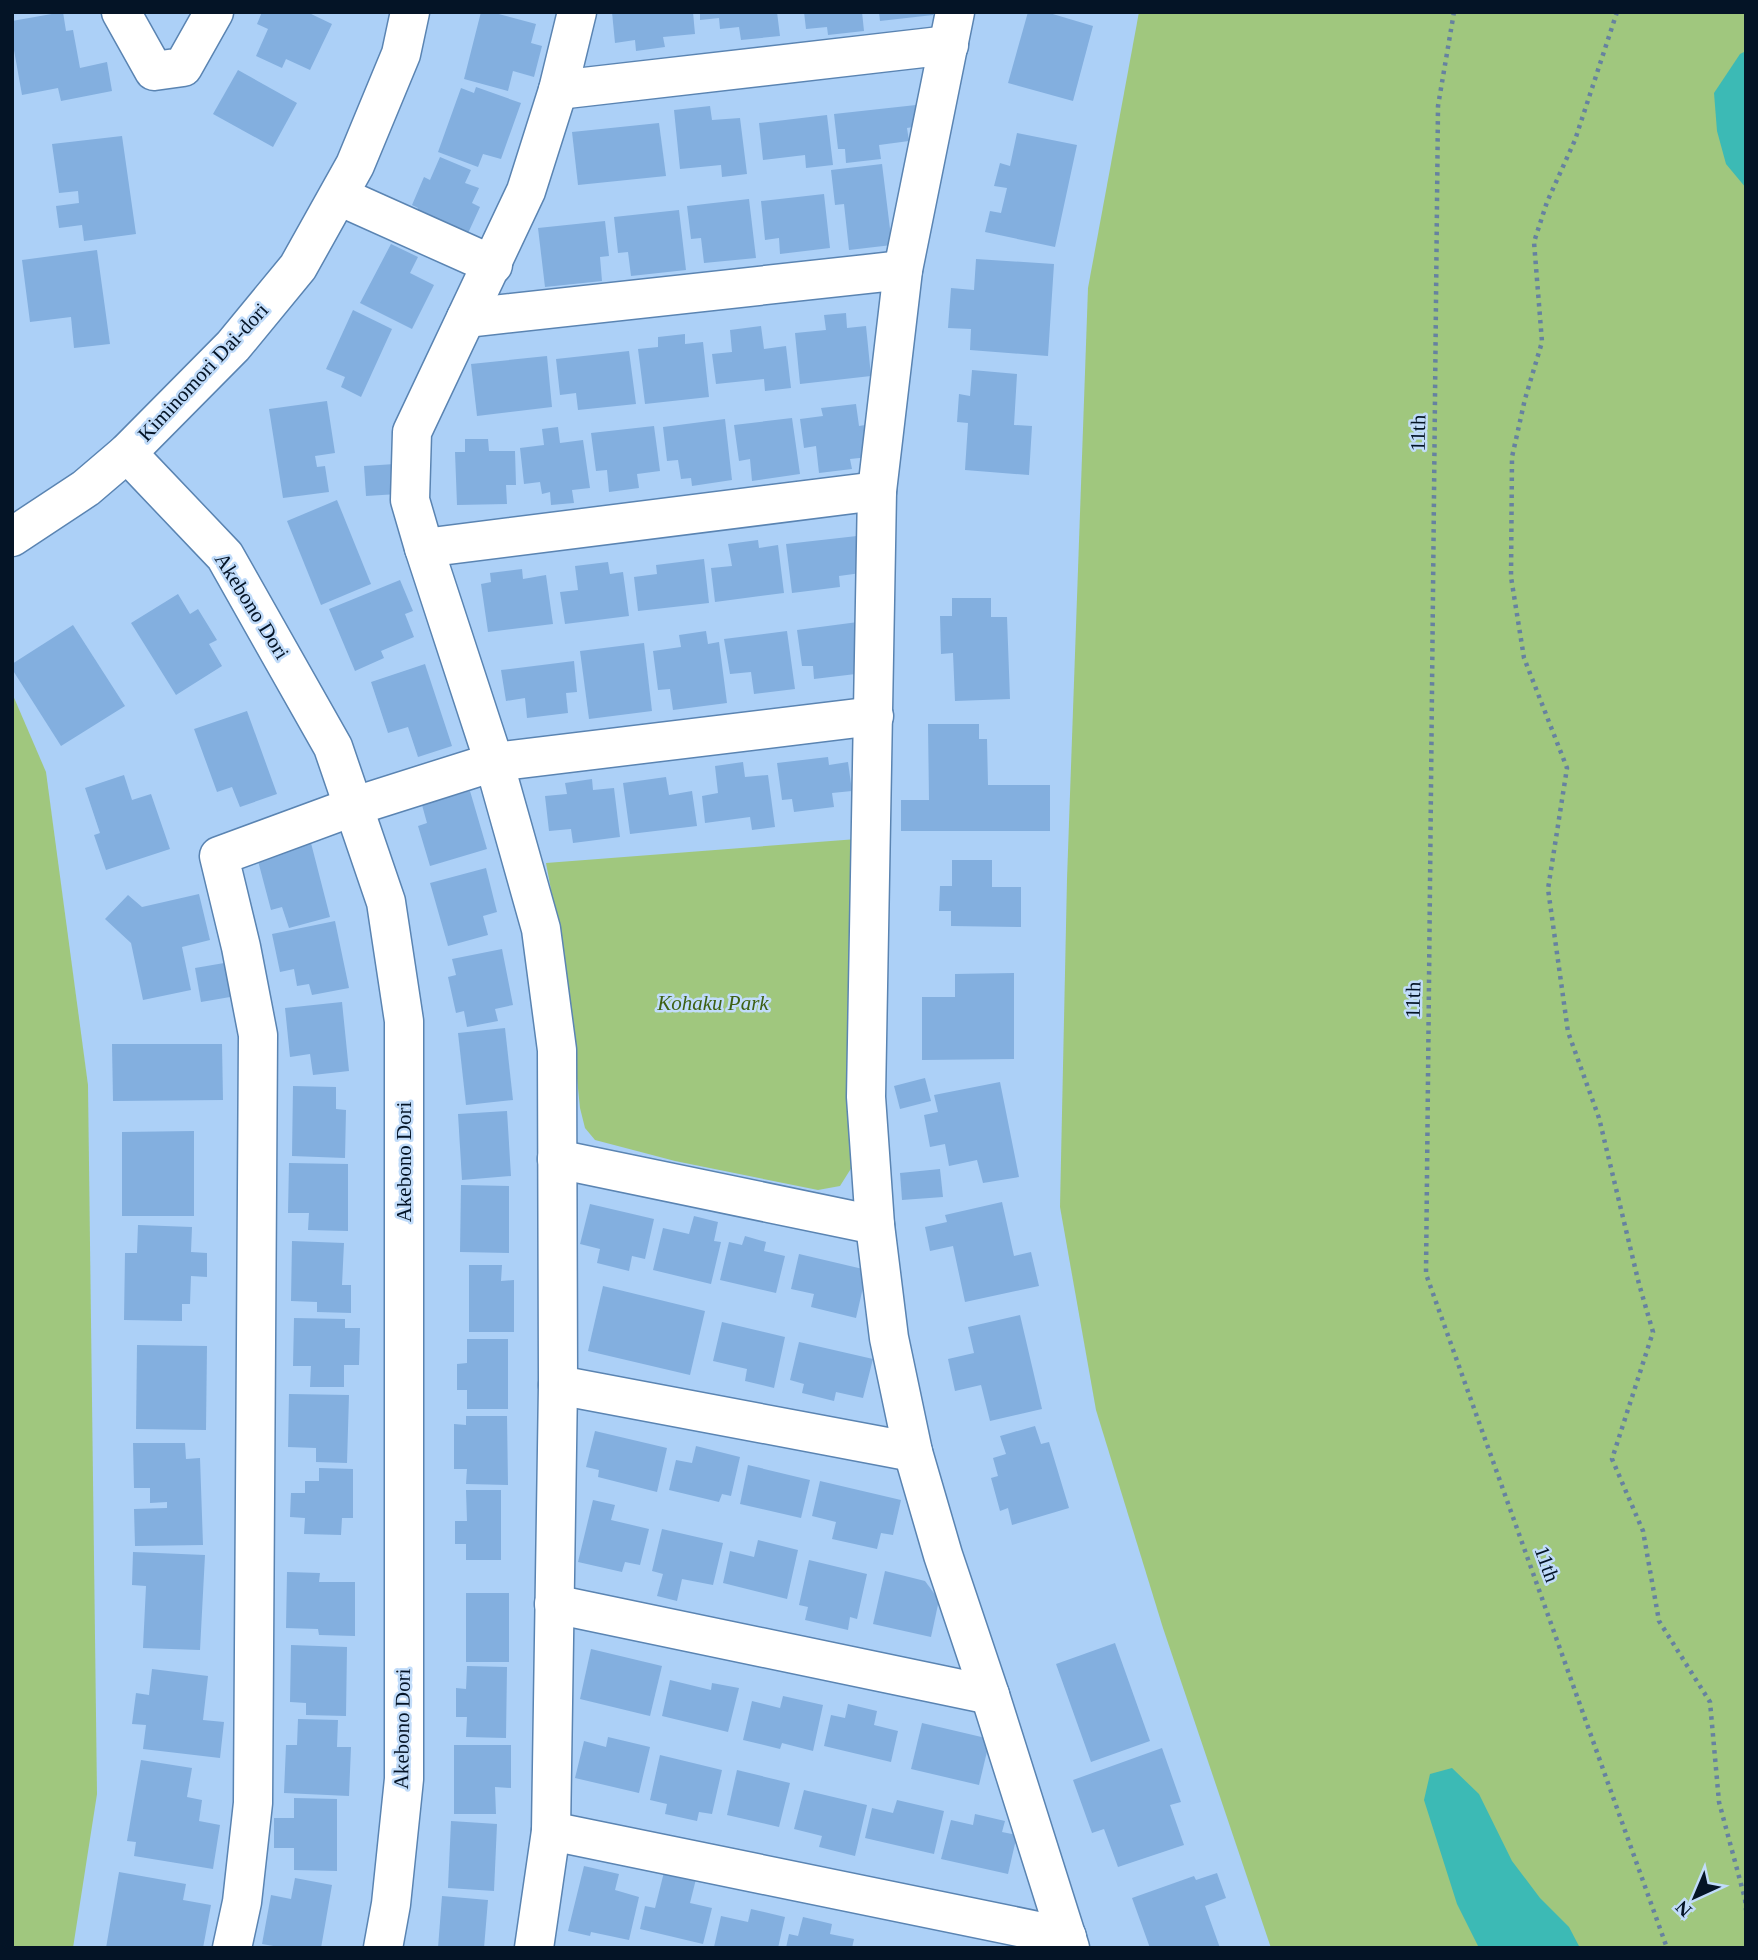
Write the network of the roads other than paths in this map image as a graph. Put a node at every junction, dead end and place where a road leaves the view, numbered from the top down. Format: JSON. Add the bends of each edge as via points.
{"nodes":[{"id":1,"x":121,"y":12,"type":"edge"},
{"id":2,"x":214,"y":12,"type":"edge"},
{"id":3,"x":410,"y":12,"type":"edge"},
{"id":4,"x":577,"y":12,"type":"edge"},
{"id":5,"x":952,"y":29,"type":"edge"},
{"id":6,"x":558,"y":90,"type":"junction"},
{"id":7,"x":339,"y":196,"type":"junction"},
{"id":8,"x":493,"y":265,"type":"junction"},
{"id":9,"x":903,"y":270,"type":"junction"},
{"id":10,"x":466,"y":318,"type":"junction"},
{"id":11,"x":127,"y":453,"type":"junction"},
{"id":12,"x":877,"y":491,"type":"junction"},
{"id":13,"x":12,"y":537,"type":"edge"},
{"id":14,"x":424,"y":548,"type":"junction"},
{"id":15,"x":874,"y":716,"type":"junction"},
{"id":16,"x":494,"y":762,"type":"junction"},
{"id":17,"x":355,"y":806,"type":"junction"},
{"id":18,"x":557,"y":1159,"type":"junction"},
{"id":19,"x":875,"y":1225,"type":"junction"},
{"id":20,"x":558,"y":1385,"type":"junction"},
{"id":21,"x":913,"y":1452,"type":"junction"},
{"id":22,"x":554,"y":1604,"type":"junction"},
{"id":23,"x":990,"y":1695,"type":"junction"},
{"id":24,"x":551,"y":1831,"type":"junction"},
{"id":25,"x":1069,"y":1942,"type":"edge"},
{"id":26,"x":232,"y":1948,"type":"edge"},
{"id":27,"x":383,"y":1948,"type":"edge"},
{"id":28,"x":534,"y":1948,"type":"edge"}],
"edges":[{"from":1,"to":2,"type":"street","via":[[154,71],[183,66]]},
{"from":3,"to":7,"type":"street","name":"Kiminomori Dai-dori","via":[[401,54]]},
{"from":4,"to":6,"type":"street"},
{"from":5,"to":6,"type":"street"},
{"from":5,"to":9,"type":"street"},
{"from":6,"to":8,"type":"street","via":[[526,191]]},
{"from":7,"to":8,"type":"street"},
{"from":7,"to":11,"type":"street","name":"Kiminomori Dai-dori","via":[[298,267],[233,346]]},
{"from":8,"to":10,"type":"street"},
{"from":9,"to":10,"type":"street"},
{"from":9,"to":12,"type":"street"},
{"from":10,"to":14,"type":"street","via":[[412,432],[410,500]]},
{"from":11,"to":13,"type":"street","name":"Kiminomori Dai-dori","via":[[86,488]]},
{"from":11,"to":17,"type":"street","name":"Akebono Dori","via":[[225,556],[332,747]]},
{"from":12,"to":14,"type":"street"},
{"from":12,"to":15,"type":"street"},
{"from":14,"to":16,"type":"street"},
{"from":15,"to":16,"type":"street"},
{"from":15,"to":19,"type":"street","via":[[866,1097]]},
{"from":16,"to":17,"type":"street"},
{"from":16,"to":18,"type":"street","via":[[541,929],[557,1050]]},
{"from":17,"to":26,"type":"street","via":[[219,856],[258,1035],[253,1803]]},
{"from":17,"to":27,"type":"street","name":"Akebono Dori","via":[[387,902],[404,1021],[404,1779]]},
{"from":18,"to":19,"type":"street"},
{"from":18,"to":20,"type":"street"},
{"from":19,"to":21,"type":"street","via":[[890,1338]]},
{"from":20,"to":21,"type":"street"},
{"from":20,"to":22,"type":"street"},
{"from":21,"to":23,"type":"street"},
{"from":22,"to":23,"type":"street"},
{"from":22,"to":24,"type":"street"},
{"from":23,"to":25,"type":"street"},
{"from":24,"to":25,"type":"street"},
{"from":24,"to":28,"type":"street"}]}
